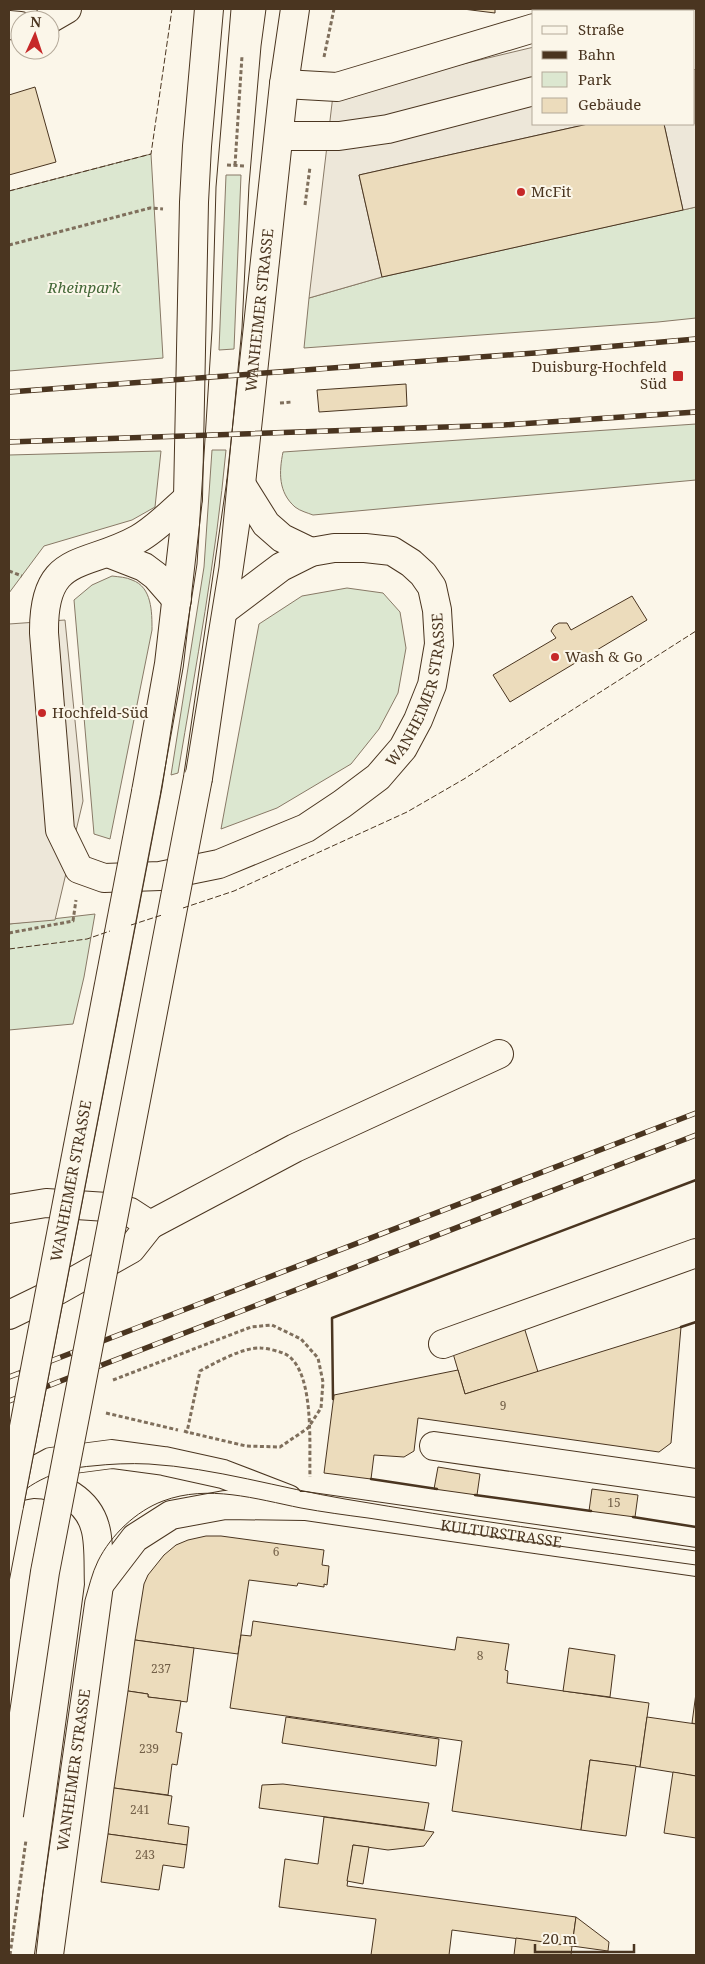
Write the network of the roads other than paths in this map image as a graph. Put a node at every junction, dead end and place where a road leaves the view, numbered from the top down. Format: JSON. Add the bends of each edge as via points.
{"nodes":[{"id":1,"x":209,"y":9,"type":"edge"},
{"id":2,"x":295,"y":9,"type":"edge"},
{"id":3,"x":528,"y":23,"type":"edge"},
{"id":4,"x":284,"y":84,"type":"junction"},
{"id":5,"x":532,"y":92,"type":"edge"},
{"id":6,"x":279,"y":136,"type":"junction"},
{"id":7,"x":241,"y":484,"type":"junction"},
{"id":8,"x":188,"y":498,"type":"junction"},
{"id":9,"x":311,"y":552,"type":"junction"},
{"id":10,"x":108,"y":553,"type":"junction"},
{"id":11,"x":177,"y":600,"type":"junction"},
{"id":12,"x":224,"y":610,"type":"junction"},
{"id":13,"x":500,"y":1054,"type":"dead end"},
{"id":14,"x":9,"y":1208,"type":"edge"},
{"id":15,"x":150,"y":1225,"type":"junction"},
{"id":16,"x":696,"y":1253,"type":"edge"},
{"id":17,"x":9,"y":1315,"type":"edge"},
{"id":18,"x":443,"y":1344,"type":"dead end"},
{"id":19,"x":434,"y":1446,"type":"dead end"},
{"id":20,"x":696,"y":1483,"type":"edge"},
{"id":21,"x":9,"y":1488,"type":"edge"},
{"id":22,"x":9,"y":1505,"type":"edge"},
{"id":23,"x":306,"y":1506,"type":"junction"},
{"id":24,"x":696,"y":1562,"type":"edge"},
{"id":25,"x":99,"y":1585,"type":"junction"},
{"id":26,"x":9,"y":1815,"type":"edge"},
{"id":27,"x":49,"y":1955,"type":"edge"}],
"edges":[{"from":1,"to":8,"type":"street","name":"WANHEIMER STRASSE","via":[[196,164]]},
{"from":2,"to":4,"type":"street","name":"WANHEIMER STRASSE"},
{"from":3,"to":4,"type":"street","via":[[337,87]]},
{"from":4,"to":6,"type":"street","name":"WANHEIMER STRASSE"},
{"from":5,"to":6,"type":"street","via":[[388,129],[339,136]]},
{"from":6,"to":7,"type":"street","name":"WANHEIMER STRASSE"},
{"from":7,"to":9,"type":"street","via":[[266,524],[282,538]]},
{"from":7,"to":12,"type":"street","name":"WANHEIMER STRASSE"},
{"from":8,"to":10,"type":"street","via":[[161,523]]},
{"from":8,"to":11,"type":"street","name":"WANHEIMER STRASSE"},
{"from":9,"to":10,"type":"street","name":"WANHEIMER STRASSE","via":[[334,548],[392,551],[423,574],[432,587],[439,644],[432,685],[403,748],[378,777],[306,828],[219,864],[160,876],[104,878],[79,869],[60,830],[44,613],[49,588],[60,574],[80,561]]},
{"from":9,"to":12,"type":"street","name":"WANHEIMER STRASSE","via":[[281,567]]},
{"from":10,"to":11,"type":"street","via":[[144,567]]},
{"from":11,"to":22,"type":"street","name":"WANHEIMER STRASSE","bridge":true,"via":[[146,792]]},
{"from":12,"to":26,"type":"street","name":"WANHEIMER STRASSE","bridge":true,"via":[[198,778],[45,1572]]},
{"from":13,"to":15,"type":"street","via":[[295,1148]]},
{"from":14,"to":15,"type":"street","via":[[46,1203],[107,1207],[130,1212]]},
{"from":15,"to":17,"type":"street","via":[[131,1250]]},
{"from":16,"to":18,"type":"street"},
{"from":19,"to":20,"type":"street"},
{"from":21,"to":23,"type":"street","name":"WANHEIMER STRASSE","via":[[51,1462],[112,1454],[223,1474]]},
{"from":21,"to":25,"type":"street","name":"WANHEIMER STRASSE","via":[[33,1484],[52,1487],[82,1503],[96,1529]]},
{"from":23,"to":24,"type":"street","name":"KULTURSTRASSE"},
{"from":23,"to":25,"type":"street","name":"WANHEIMER STRASSE","via":[[225,1505],[171,1515],[135,1538]]},
{"from":25,"to":27,"type":"street","name":"WANHEIMER STRASSE"}]}
